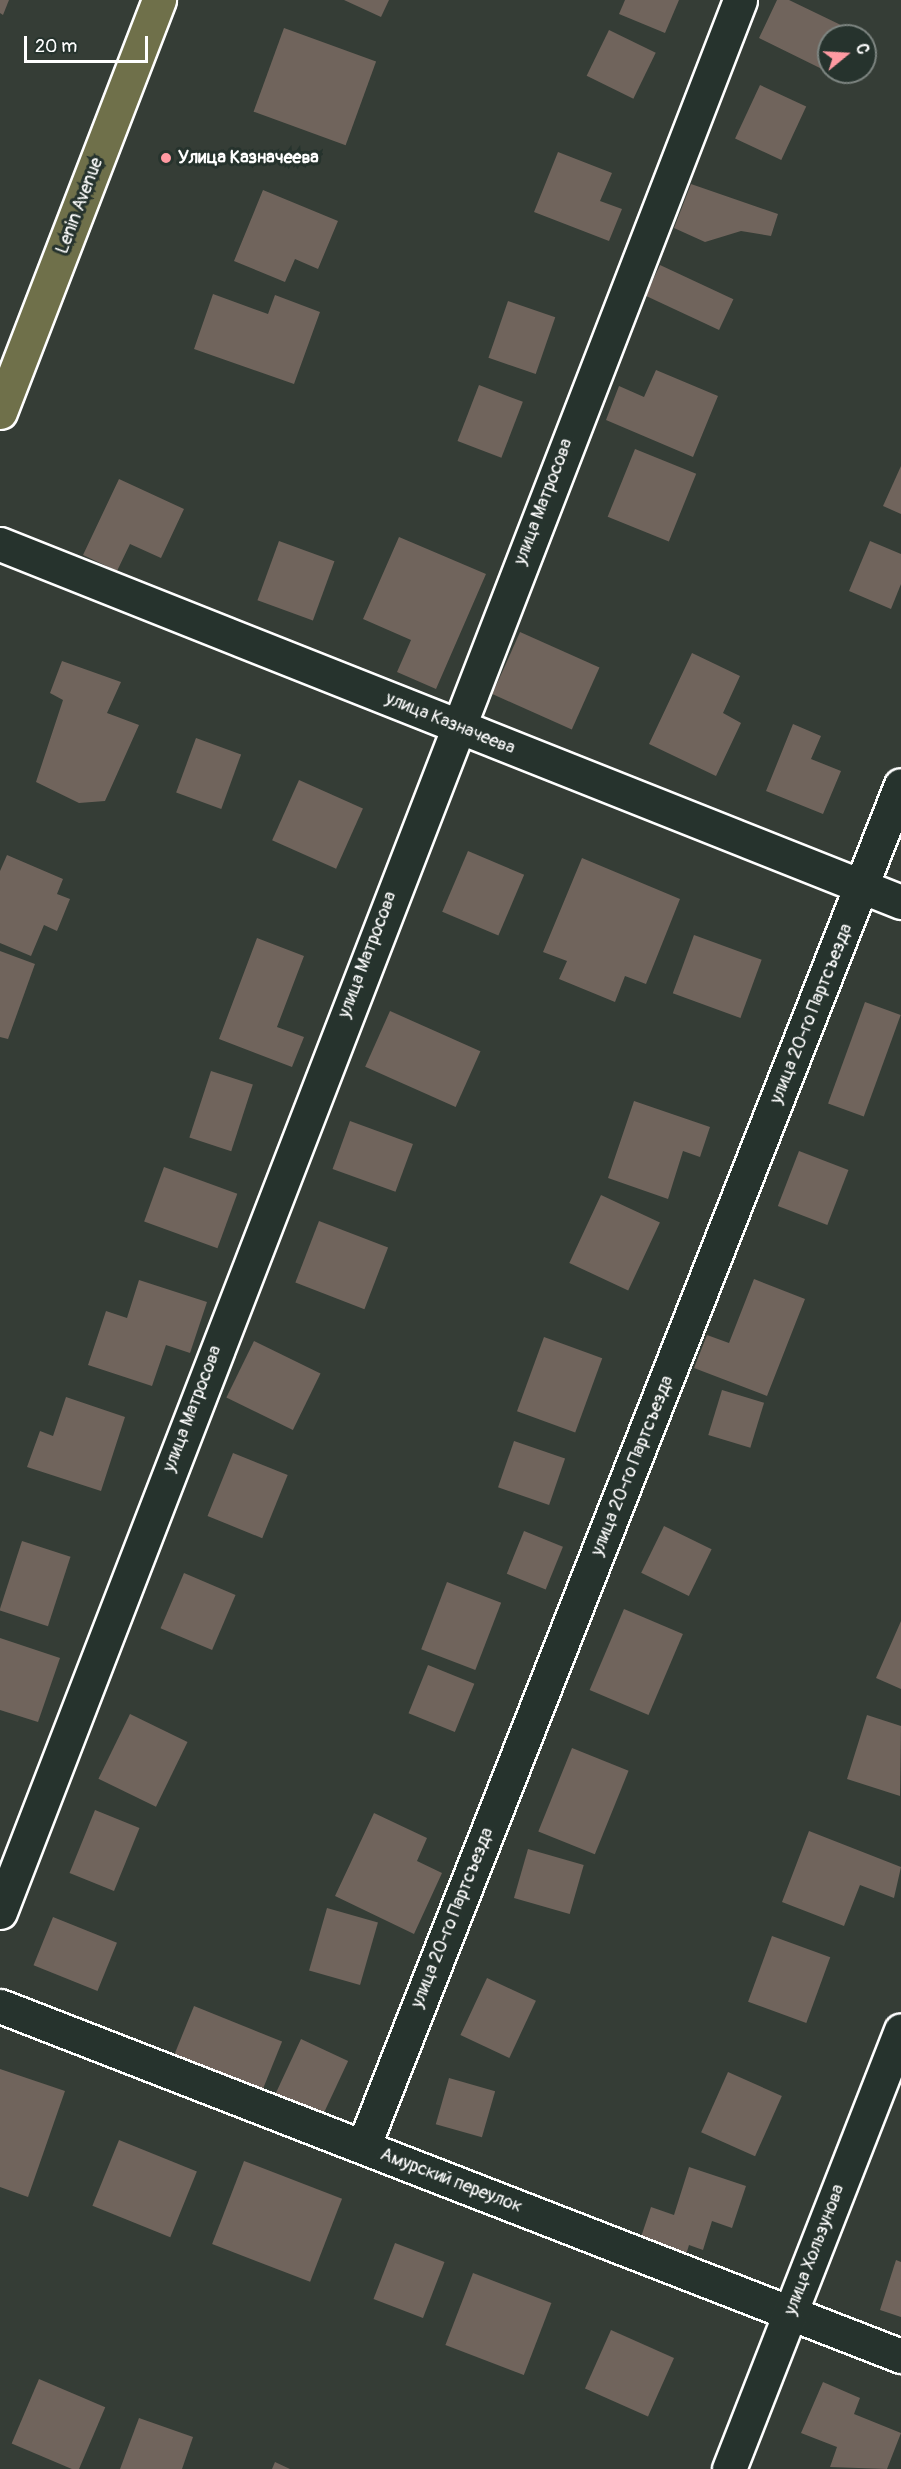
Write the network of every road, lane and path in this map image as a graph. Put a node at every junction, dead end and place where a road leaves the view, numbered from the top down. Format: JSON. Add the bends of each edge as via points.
{"nodes":[{"id":1,"x":159,"y":0,"type":"edge"},
{"id":2,"x":740,"y":0,"type":"edge"},
{"id":3,"x":0,"y":411,"type":"edge"},
{"id":4,"x":0,"y":544,"type":"edge"},
{"id":5,"x":456,"y":727,"type":"junction"},
{"id":6,"x":901,"y":785,"type":"edge"},
{"id":7,"x":862,"y":887,"type":"junction"},
{"id":8,"x":901,"y":902,"type":"edge"},
{"id":9,"x":0,"y":1912,"type":"edge"},
{"id":10,"x":0,"y":2006,"type":"edge"},
{"id":11,"x":901,"y":2031,"type":"edge"},
{"id":12,"x":363,"y":2147,"type":"junction"},
{"id":13,"x":790,"y":2313,"type":"junction"},
{"id":14,"x":901,"y":2356,"type":"edge"},
{"id":15,"x":729,"y":2469,"type":"edge"}],
"edges":[{"from":1,"to":3,"type":"main road","name":"Lenin Avenue"},
{"from":2,"to":5,"type":"street","name":"улица Матросова"},
{"from":4,"to":5,"type":"street","name":"улица Казначеева"},
{"from":5,"to":7,"type":"street","name":"улица Казначеева"},
{"from":5,"to":9,"type":"street","name":"улица Матросова"},
{"from":6,"to":7,"type":"street","name":"улица 20-го Партсъезда"},
{"from":7,"to":8,"type":"street","name":"улица Казначеева"},
{"from":7,"to":12,"type":"street","name":"улица 20-го Партсъезда"},
{"from":10,"to":12,"type":"street","name":"Амурский переулок"},
{"from":11,"to":13,"type":"street","name":"улица Хользунова"},
{"from":12,"to":13,"type":"street","name":"Амурский переулок"},
{"from":13,"to":14,"type":"street","name":"Амурский переулок"},
{"from":13,"to":15,"type":"street","name":"улица Хользунова"}]}
